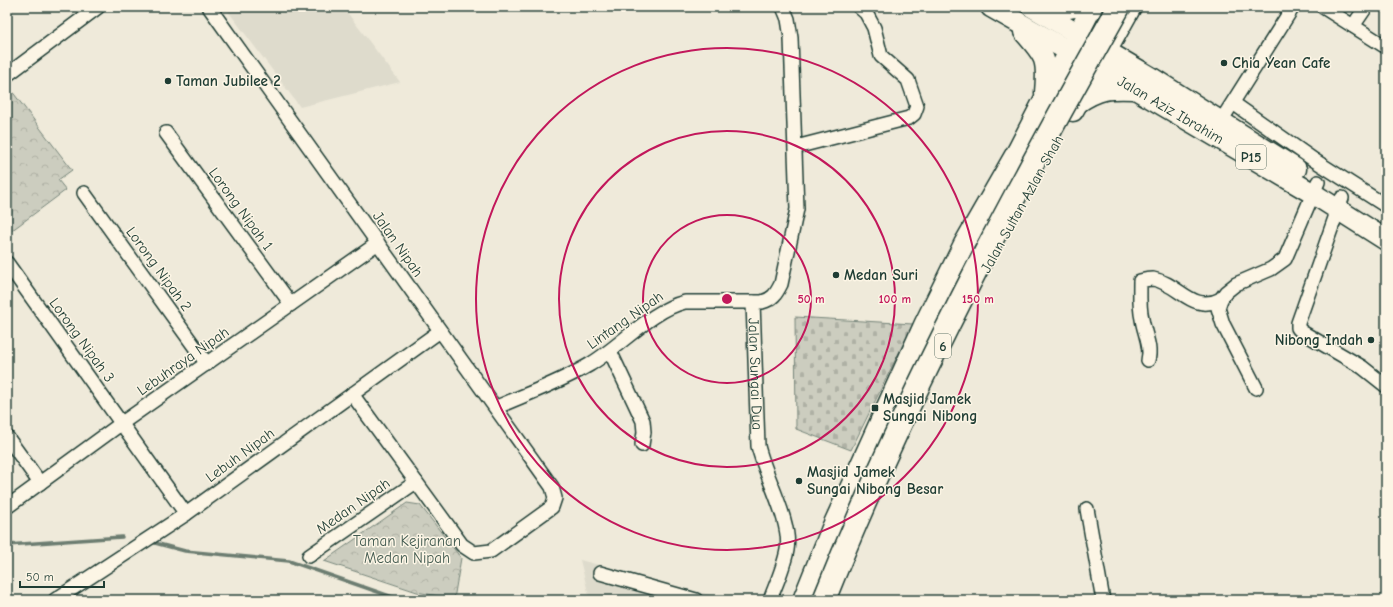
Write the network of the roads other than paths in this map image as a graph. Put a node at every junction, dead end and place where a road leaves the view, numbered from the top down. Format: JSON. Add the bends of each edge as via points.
{"nodes":[{"id":1,"x":98,"y":7,"type":"edge"},
{"id":2,"x":209,"y":7,"type":"edge"},
{"id":3,"x":783,"y":7,"type":"edge"},
{"id":4,"x":859,"y":7,"type":"edge"},
{"id":5,"x":991,"y":7,"type":"edge"},
{"id":6,"x":1032,"y":7,"type":"edge"},
{"id":7,"x":1075,"y":7,"type":"edge"},
{"id":8,"x":1092,"y":7,"type":"edge"},
{"id":9,"x":1102,"y":7,"type":"edge"},
{"id":10,"x":1119,"y":7,"type":"edge"},
{"id":11,"x":1131,"y":7,"type":"edge"},
{"id":12,"x":1294,"y":7,"type":"edge"},
{"id":13,"x":1323,"y":7,"type":"edge"},
{"id":14,"x":1366,"y":7,"type":"edge"},
{"id":15,"x":1013,"y":20,"type":"junction"},
{"id":16,"x":1354,"y":26,"type":"junction"},
{"id":17,"x":1078,"y":34,"type":"junction"},
{"id":18,"x":1386,"y":47,"type":"edge"},
{"id":19,"x":1069,"y":52,"type":"junction"},
{"id":20,"x":1103,"y":59,"type":"junction"},
{"id":21,"x":7,"y":75,"type":"edge"},
{"id":22,"x":1145,"y":84,"type":"junction"},
{"id":23,"x":1045,"y":99,"type":"junction"},
{"id":24,"x":1233,"y":103,"type":"junction"},
{"id":25,"x":1077,"y":104,"type":"junction"},
{"id":26,"x":1221,"y":121,"type":"junction"},
{"id":27,"x":166,"y":133,"type":"dead end"},
{"id":28,"x":796,"y":147,"type":"junction"},
{"id":29,"x":1315,"y":187,"type":"junction"},
{"id":30,"x":84,"y":193,"type":"dead end"},
{"id":31,"x":1340,"y":204,"type":"junction"},
{"id":32,"x":1386,"y":206,"type":"edge"},
{"id":33,"x":1386,"y":226,"type":"edge"},
{"id":34,"x":1386,"y":240,"type":"edge"},
{"id":35,"x":378,"y":243,"type":"junction"},
{"id":36,"x":7,"y":263,"type":"edge"},
{"id":37,"x":1221,"y":299,"type":"junction"},
{"id":38,"x":753,"y":302,"type":"junction"},
{"id":39,"x":291,"y":304,"type":"junction"},
{"id":40,"x":440,"y":330,"type":"junction"},
{"id":41,"x":610,"y":352,"type":"junction"},
{"id":42,"x":1148,"y":360,"type":"dead end"},
{"id":43,"x":206,"y":364,"type":"junction"},
{"id":44,"x":1386,"y":386,"type":"edge"},
{"id":45,"x":1256,"y":388,"type":"dead end"},
{"id":46,"x":352,"y":394,"type":"junction"},
{"id":47,"x":497,"y":407,"type":"junction"},
{"id":48,"x":122,"y":423,"type":"junction"},
{"id":49,"x":7,"y":437,"type":"edge"},
{"id":50,"x":642,"y":445,"type":"dead end"},
{"id":51,"x":416,"y":482,"type":"junction"},
{"id":52,"x":40,"y":483,"type":"junction"},
{"id":53,"x":555,"y":501,"type":"joint"},
{"id":54,"x":7,"y":507,"type":"edge"},
{"id":55,"x":1087,"y":509,"type":"dead end"},
{"id":56,"x":186,"y":514,"type":"junction"},
{"id":57,"x":309,"y":556,"type":"dead end"},
{"id":58,"x":600,"y":573,"type":"dead end"},
{"id":59,"x":55,"y":600,"type":"edge"},
{"id":60,"x":696,"y":600,"type":"edge"},
{"id":61,"x":770,"y":600,"type":"edge"},
{"id":62,"x":803,"y":600,"type":"edge"},
{"id":63,"x":808,"y":600,"type":"edge"},
{"id":64,"x":824,"y":600,"type":"edge"},
{"id":65,"x":831,"y":600,"type":"edge"},
{"id":66,"x":1103,"y":600,"type":"edge"}],
"edges":[{"from":1,"to":21,"type":"street"},
{"from":2,"to":35,"type":"street","name":"Jalan Nipah"},
{"from":3,"to":28,"type":"street","name":"Lintang Nipah","via":[[791,38]]},
{"from":4,"to":28,"type":"street","via":[[874,28],[881,56],[908,80],[916,106],[914,114],[909,118]]},
{"from":5,"to":15,"type":"main road","number":"P15"},
{"from":6,"to":7,"type":"main road"},
{"from":6,"to":17,"type":"main road","number":"P15"},
{"from":8,"to":17,"type":"main road","name":"Jalan Sultan Azlan Shah","number":"6"},
{"from":9,"to":63,"type":"highway","name":"Jalan Sultan Azlan Shah","number":"6","via":[[942,302],[878,436]]},
{"from":10,"to":64,"type":"highway","name":"Jalan Sultan Azlan Shah","number":"6","bridge":true,"via":[[949,321],[886,454]]},
{"from":11,"to":20,"type":"main road","name":"Jalan Sultan Azlan Shah","number":"6"},
{"from":11,"to":22,"type":"main road","via":[[1127,40]]},
{"from":12,"to":24,"type":"street"},
{"from":13,"to":16,"type":"street"},
{"from":14,"to":16,"type":"street"},
{"from":15,"to":19,"type":"main road","number":"P15"},
{"from":15,"to":23,"type":"main road","via":[[1044,56],[1047,71]]},
{"from":16,"to":18,"type":"street"},
{"from":17,"to":19,"type":"main road","name":"Jalan Sultan Azlan Shah","number":"6"},
{"from":17,"to":20,"type":"main road","number":"P15"},
{"from":19,"to":20,"type":"main road","number":"P15"},
{"from":19,"to":23,"type":"main road","name":"Jalan Sultan Azlan Shah","number":"6"},
{"from":20,"to":22,"type":"main road","name":"Jalan Aziz Ibrahim","number":"P15"},
{"from":20,"to":25,"type":"main road","name":"Jalan Sultan Azlan Shah","number":"6"},
{"from":22,"to":25,"type":"main road","via":[[1097,91]]},
{"from":22,"to":26,"type":"main road","name":"Jalan Aziz Ibrahim","number":"P15"},
{"from":22,"to":29,"type":"main road","name":"Jalan Aziz Ibrahim","number":"P15"},
{"from":23,"to":62,"type":"main road","name":"Jalan Sultan Azlan Shah","number":"6","via":[[964,244],[832,528]]},
{"from":24,"to":26,"type":"street"},
{"from":24,"to":32,"type":"street","via":[[1314,160]]},
{"from":25,"to":65,"type":"main road","name":"Jalan Sultan Azlan Shah","number":"6","via":[[941,349],[896,446]]},
{"from":26,"to":29,"type":"main road","name":"Jalan Aziz Ibrahim","number":"P15"},
{"from":27,"to":39,"type":"street","name":"Lorong Nipah 1"},
{"from":28,"to":38,"type":"street","name":"Lintang Nipah","via":[[798,209],[781,284],[772,299]]},
{"from":29,"to":31,"type":"main road","name":"Jalan Aziz Ibrahim","number":"P15"},
{"from":29,"to":37,"type":"street","via":[[1285,259],[1271,269],[1236,284]]},
{"from":30,"to":43,"type":"street","name":"Lorong Nipah 2"},
{"from":31,"to":33,"type":"main road","name":"Jalan Aziz Ibrahim","number":"P15"},
{"from":31,"to":34,"type":"main road","name":"Jalan Aziz Ibrahim","number":"P15"},
{"from":31,"to":44,"type":"street","via":[[1298,328],[1362,367]]},
{"from":35,"to":39,"type":"street","name":"Lebuhraya Nipah"},
{"from":35,"to":40,"type":"street","name":"Jalan Nipah"},
{"from":36,"to":48,"type":"street","name":"Lorong Nipah 3"},
{"from":37,"to":42,"type":"street","via":[[1211,304],[1199,304],[1170,286],[1152,279],[1140,281],[1139,299],[1150,352]]},
{"from":37,"to":45,"type":"street","via":[[1218,308],[1220,316]]},
{"from":38,"to":41,"type":"street","name":"Lintang Nipah","via":[[675,304],[658,314]]},
{"from":38,"to":61,"type":"street","name":"Jalan Sungai Dua","via":[[758,446],[788,535],[784,563]]},
{"from":39,"to":43,"type":"street","name":"Lebuhraya Nipah"},
{"from":40,"to":46,"type":"street","name":"Lebuh Nipah"},
{"from":40,"to":47,"type":"street","name":"Jalan Nipah"},
{"from":41,"to":47,"type":"street","name":"Lintang Nipah","via":[[588,366]]},
{"from":41,"to":50,"type":"street","via":[[643,420]]},
{"from":43,"to":48,"type":"street","name":"Lebuhraya Nipah"},
{"from":46,"to":51,"type":"street","name":"Medan Nipah"},
{"from":46,"to":56,"type":"street","name":"Lebuh Nipah"},
{"from":47,"to":53,"type":"street","name":"Jalan Nipah","via":[[552,487]]},
{"from":48,"to":52,"type":"street","name":"Lebuhraya Nipah"},
{"from":48,"to":56,"type":"street","name":"Lorong Nipah 3"},
{"from":49,"to":52,"type":"street"},
{"from":51,"to":53,"type":"street","name":"Medan Nipah","via":[[462,545],[474,553],[491,551],[548,512]]},
{"from":51,"to":57,"type":"street","name":"Medan Nipah"},
{"from":52,"to":54,"type":"street","name":"Lebuhraya Nipah"},
{"from":55,"to":66,"type":"street"},
{"from":56,"to":59,"type":"street","name":"Lebuh Nipah"},
{"from":58,"to":60,"type":"street"}]}
